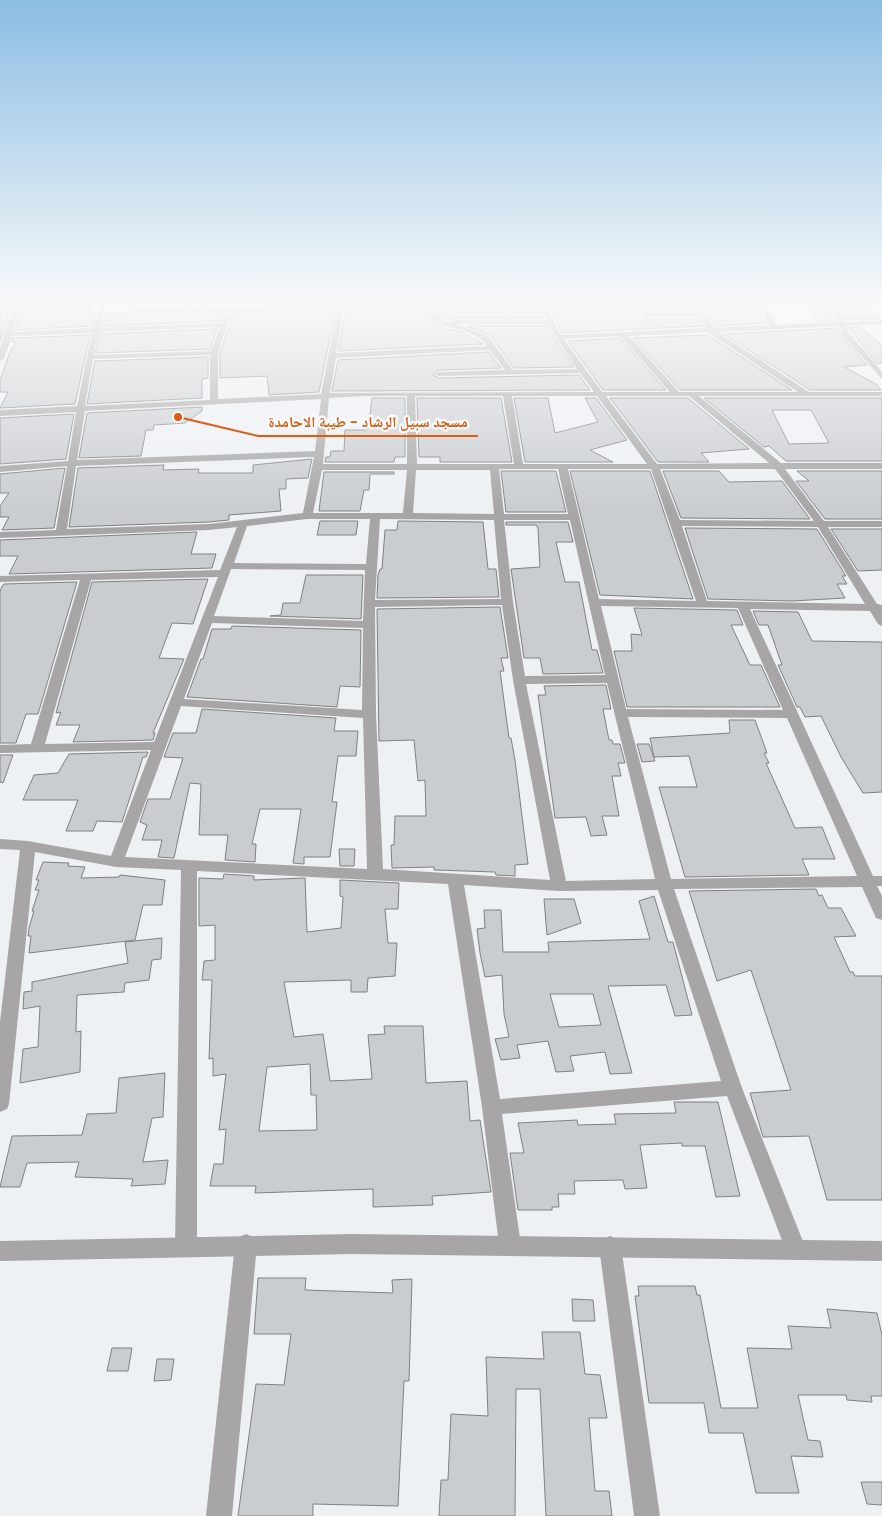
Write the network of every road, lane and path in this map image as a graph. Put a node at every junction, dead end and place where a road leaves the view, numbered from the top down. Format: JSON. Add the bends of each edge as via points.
{"nodes":[{"id":1,"x":87,"y":370,"type":"edge"},
{"id":2,"x":214,"y":370,"type":"edge"},
{"id":3,"x":329,"y":370,"type":"edge"},
{"id":4,"x":439,"y":370,"type":"edge"},
{"id":5,"x":488,"y":370,"type":"edge"},
{"id":6,"x":509,"y":370,"type":"edge"},
{"id":7,"x":655,"y":370,"type":"edge"},
{"id":8,"x":770,"y":370,"type":"edge"},
{"id":9,"x":581,"y":371,"type":"joint"},
{"id":10,"x":511,"y":373,"type":"junction"},
{"id":11,"x":438,"y":393,"type":"junction"},
{"id":12,"x":507,"y":393,"type":"junction"},
{"id":13,"x":598,"y":393,"type":"junction"},
{"id":14,"x":411,"y":394,"type":"junction"},
{"id":15,"x":807,"y":394,"type":"junction"},
{"id":16,"x":882,"y":394,"type":"edge"},
{"id":17,"x":678,"y":395,"type":"junction"},
{"id":18,"x":692,"y":395,"type":"junction"},
{"id":19,"x":325,"y":397,"type":"junction"},
{"id":20,"x":214,"y":401,"type":"junction"},
{"id":21,"x":80,"y":410,"type":"junction"},
{"id":22,"x":0,"y":413,"type":"edge"},
{"id":23,"x":320,"y":454,"type":"junction"},
{"id":24,"x":74,"y":463,"type":"junction"},
{"id":25,"x":412,"y":465,"type":"junction"},
{"id":26,"x":494,"y":465,"type":"junction"},
{"id":27,"x":519,"y":465,"type":"junction"},
{"id":28,"x":562,"y":465,"type":"junction"},
{"id":29,"x":654,"y":466,"type":"junction"},
{"id":30,"x":778,"y":466,"type":"junction"},
{"id":31,"x":882,"y":466,"type":"edge"},
{"id":32,"x":318,"y":467,"type":"junction"},
{"id":33,"x":0,"y":470,"type":"edge"},
{"id":34,"x":307,"y":516,"type":"junction"},
{"id":35,"x":376,"y":516,"type":"junction"},
{"id":36,"x":408,"y":516,"type":"junction"},
{"id":37,"x":499,"y":516,"type":"junction"},
{"id":38,"x":575,"y":517,"type":"junction"},
{"id":39,"x":676,"y":523,"type":"junction"},
{"id":40,"x":821,"y":523,"type":"junction"},
{"id":41,"x":243,"y":524,"type":"junction"},
{"id":42,"x":882,"y":524,"type":"edge"},
{"id":43,"x":61,"y":533,"type":"junction"},
{"id":44,"x":2,"y":538,"type":"edge"},
{"id":45,"x":372,"y":567,"type":"junction"},
{"id":46,"x":227,"y":570,"type":"junction"},
{"id":47,"x":86,"y":577,"type":"junction"},
{"id":48,"x":0,"y":579,"type":"edge"},
{"id":49,"x":507,"y":602,"type":"junction"},
{"id":50,"x":595,"y":602,"type":"junction"},
{"id":51,"x":369,"y":604,"type":"junction"},
{"id":52,"x":703,"y":605,"type":"junction"},
{"id":53,"x":743,"y":606,"type":"junction"},
{"id":54,"x":878,"y":608,"type":"edge"},
{"id":55,"x":208,"y":619,"type":"junction"},
{"id":56,"x":882,"y":622,"type":"edge"},
{"id":57,"x":369,"y":625,"type":"junction"},
{"id":58,"x":611,"y":679,"type":"junction"},
{"id":59,"x":519,"y":680,"type":"junction"},
{"id":60,"x":175,"y":702,"type":"junction"},
{"id":61,"x":620,"y":713,"type":"junction"},
{"id":62,"x":369,"y":714,"type":"junction"},
{"id":63,"x":791,"y":714,"type":"junction"},
{"id":64,"x":158,"y":746,"type":"junction"},
{"id":65,"x":37,"y":748,"type":"junction"},
{"id":66,"x":0,"y":749,"type":"edge"},
{"id":67,"x":0,"y":844,"type":"edge"},
{"id":68,"x":28,"y":846,"type":"junction"},
{"id":69,"x":116,"y":862,"type":"junction"},
{"id":70,"x":190,"y":866,"type":"junction"},
{"id":71,"x":375,"y":874,"type":"junction"},
{"id":72,"x":455,"y":880,"type":"junction"},
{"id":73,"x":874,"y":881,"type":"edge"},
{"id":74,"x":664,"y":883,"type":"junction"},
{"id":75,"x":559,"y":886,"type":"junction"},
{"id":76,"x":882,"y":914,"type":"edge"},
{"id":77,"x":733,"y":1088,"type":"junction"},
{"id":78,"x":0,"y":1104,"type":"edge"},
{"id":79,"x":492,"y":1107,"type":"junction"},
{"id":80,"x":246,"y":1244,"type":"junction"},
{"id":81,"x":510,"y":1245,"type":"junction"},
{"id":82,"x":610,"y":1246,"type":"junction"},
{"id":83,"x":186,"y":1247,"type":"junction"},
{"id":84,"x":795,"y":1249,"type":"junction"},
{"id":85,"x":0,"y":1251,"type":"edge"},
{"id":86,"x":882,"y":1251,"type":"edge"},
{"id":87,"x":219,"y":1516,"type":"edge"},
{"id":88,"x":647,"y":1516,"type":"edge"}],
"edges":[{"from":1,"to":21,"type":"street"},
{"from":2,"to":20,"type":"street"},
{"from":3,"to":19,"type":"street"},
{"from":4,"to":11,"type":"street"},
{"from":5,"to":10,"type":"street"},
{"from":6,"to":10,"type":"street"},
{"from":7,"to":17,"type":"street"},
{"from":8,"to":15,"type":"street"},
{"from":9,"to":10,"type":"street"},
{"from":9,"to":13,"type":"street"},
{"from":11,"to":12,"type":"street"},
{"from":11,"to":14,"type":"street"},
{"from":12,"to":13,"type":"street"},
{"from":12,"to":27,"type":"street"},
{"from":13,"to":17,"type":"street"},
{"from":13,"to":29,"type":"street"},
{"from":14,"to":19,"type":"street"},
{"from":14,"to":25,"type":"street"},
{"from":15,"to":16,"type":"street"},
{"from":15,"to":18,"type":"street"},
{"from":17,"to":18,"type":"street"},
{"from":18,"to":30,"type":"street"},
{"from":19,"to":20,"type":"street"},
{"from":19,"to":23,"type":"street"},
{"from":20,"to":21,"type":"street"},
{"from":21,"to":22,"type":"street"},
{"from":21,"to":24,"type":"street"},
{"from":23,"to":24,"type":"street"},
{"from":23,"to":32,"type":"street"},
{"from":24,"to":33,"type":"street"},
{"from":24,"to":43,"type":"street"},
{"from":25,"to":26,"type":"street"},
{"from":25,"to":32,"type":"street"},
{"from":25,"to":36,"type":"street"},
{"from":26,"to":27,"type":"street"},
{"from":26,"to":37,"type":"street"},
{"from":27,"to":28,"type":"street"},
{"from":28,"to":29,"type":"street"},
{"from":28,"to":38,"type":"street"},
{"from":29,"to":30,"type":"street"},
{"from":29,"to":39,"type":"street"},
{"from":30,"to":31,"type":"street"},
{"from":30,"to":40,"type":"street"},
{"from":32,"to":34,"type":"street"},
{"from":34,"to":35,"type":"street"},
{"from":34,"to":41,"type":"street"},
{"from":35,"to":36,"type":"street"},
{"from":35,"to":45,"type":"street"},
{"from":36,"to":37,"type":"street"},
{"from":37,"to":38,"type":"street"},
{"from":37,"to":49,"type":"street"},
{"from":38,"to":50,"type":"street"},
{"from":39,"to":40,"type":"street"},
{"from":39,"to":52,"type":"street"},
{"from":40,"to":42,"type":"street"},
{"from":40,"to":54,"type":"street"},
{"from":41,"to":43,"type":"street"},
{"from":41,"to":46,"type":"street"},
{"from":43,"to":44,"type":"street"},
{"from":45,"to":46,"type":"street"},
{"from":45,"to":51,"type":"street"},
{"from":46,"to":47,"type":"street"},
{"from":46,"to":55,"type":"street"},
{"from":47,"to":48,"type":"street"},
{"from":47,"to":65,"type":"street"},
{"from":49,"to":51,"type":"street"},
{"from":49,"to":59,"type":"street"},
{"from":50,"to":52,"type":"street"},
{"from":50,"to":58,"type":"street"},
{"from":51,"to":57,"type":"street"},
{"from":52,"to":53,"type":"street"},
{"from":53,"to":54,"type":"street"},
{"from":53,"to":63,"type":"street"},
{"from":54,"to":56,"type":"street"},
{"from":55,"to":57,"type":"street"},
{"from":55,"to":60,"type":"street"},
{"from":57,"to":62,"type":"street"},
{"from":58,"to":59,"type":"street"},
{"from":58,"to":61,"type":"street"},
{"from":59,"to":75,"type":"street"},
{"from":60,"to":62,"type":"street"},
{"from":60,"to":64,"type":"street"},
{"from":61,"to":63,"type":"street"},
{"from":61,"to":74,"type":"street"},
{"from":62,"to":71,"type":"street"},
{"from":63,"to":73,"type":"street"},
{"from":64,"to":65,"type":"street"},
{"from":64,"to":69,"type":"street"},
{"from":65,"to":66,"type":"street"},
{"from":67,"to":68,"type":"street"},
{"from":68,"to":69,"type":"street"},
{"from":68,"to":78,"type":"street"},
{"from":69,"to":70,"type":"street"},
{"from":70,"to":71,"type":"street"},
{"from":70,"to":83,"type":"street"},
{"from":71,"to":72,"type":"street"},
{"from":72,"to":75,"type":"street"},
{"from":72,"to":79,"type":"street"},
{"from":73,"to":74,"type":"street"},
{"from":73,"to":76,"type":"street"},
{"from":74,"to":75,"type":"street"},
{"from":74,"to":77,"type":"street"},
{"from":77,"to":79,"type":"street"},
{"from":77,"to":84,"type":"street"},
{"from":79,"to":81,"type":"street"},
{"from":80,"to":81,"type":"street"},
{"from":80,"to":83,"type":"street"},
{"from":80,"to":87,"type":"street"},
{"from":81,"to":82,"type":"street"},
{"from":82,"to":84,"type":"street"},
{"from":82,"to":88,"type":"street"},
{"from":83,"to":85,"type":"street"},
{"from":84,"to":86,"type":"street"}]}
